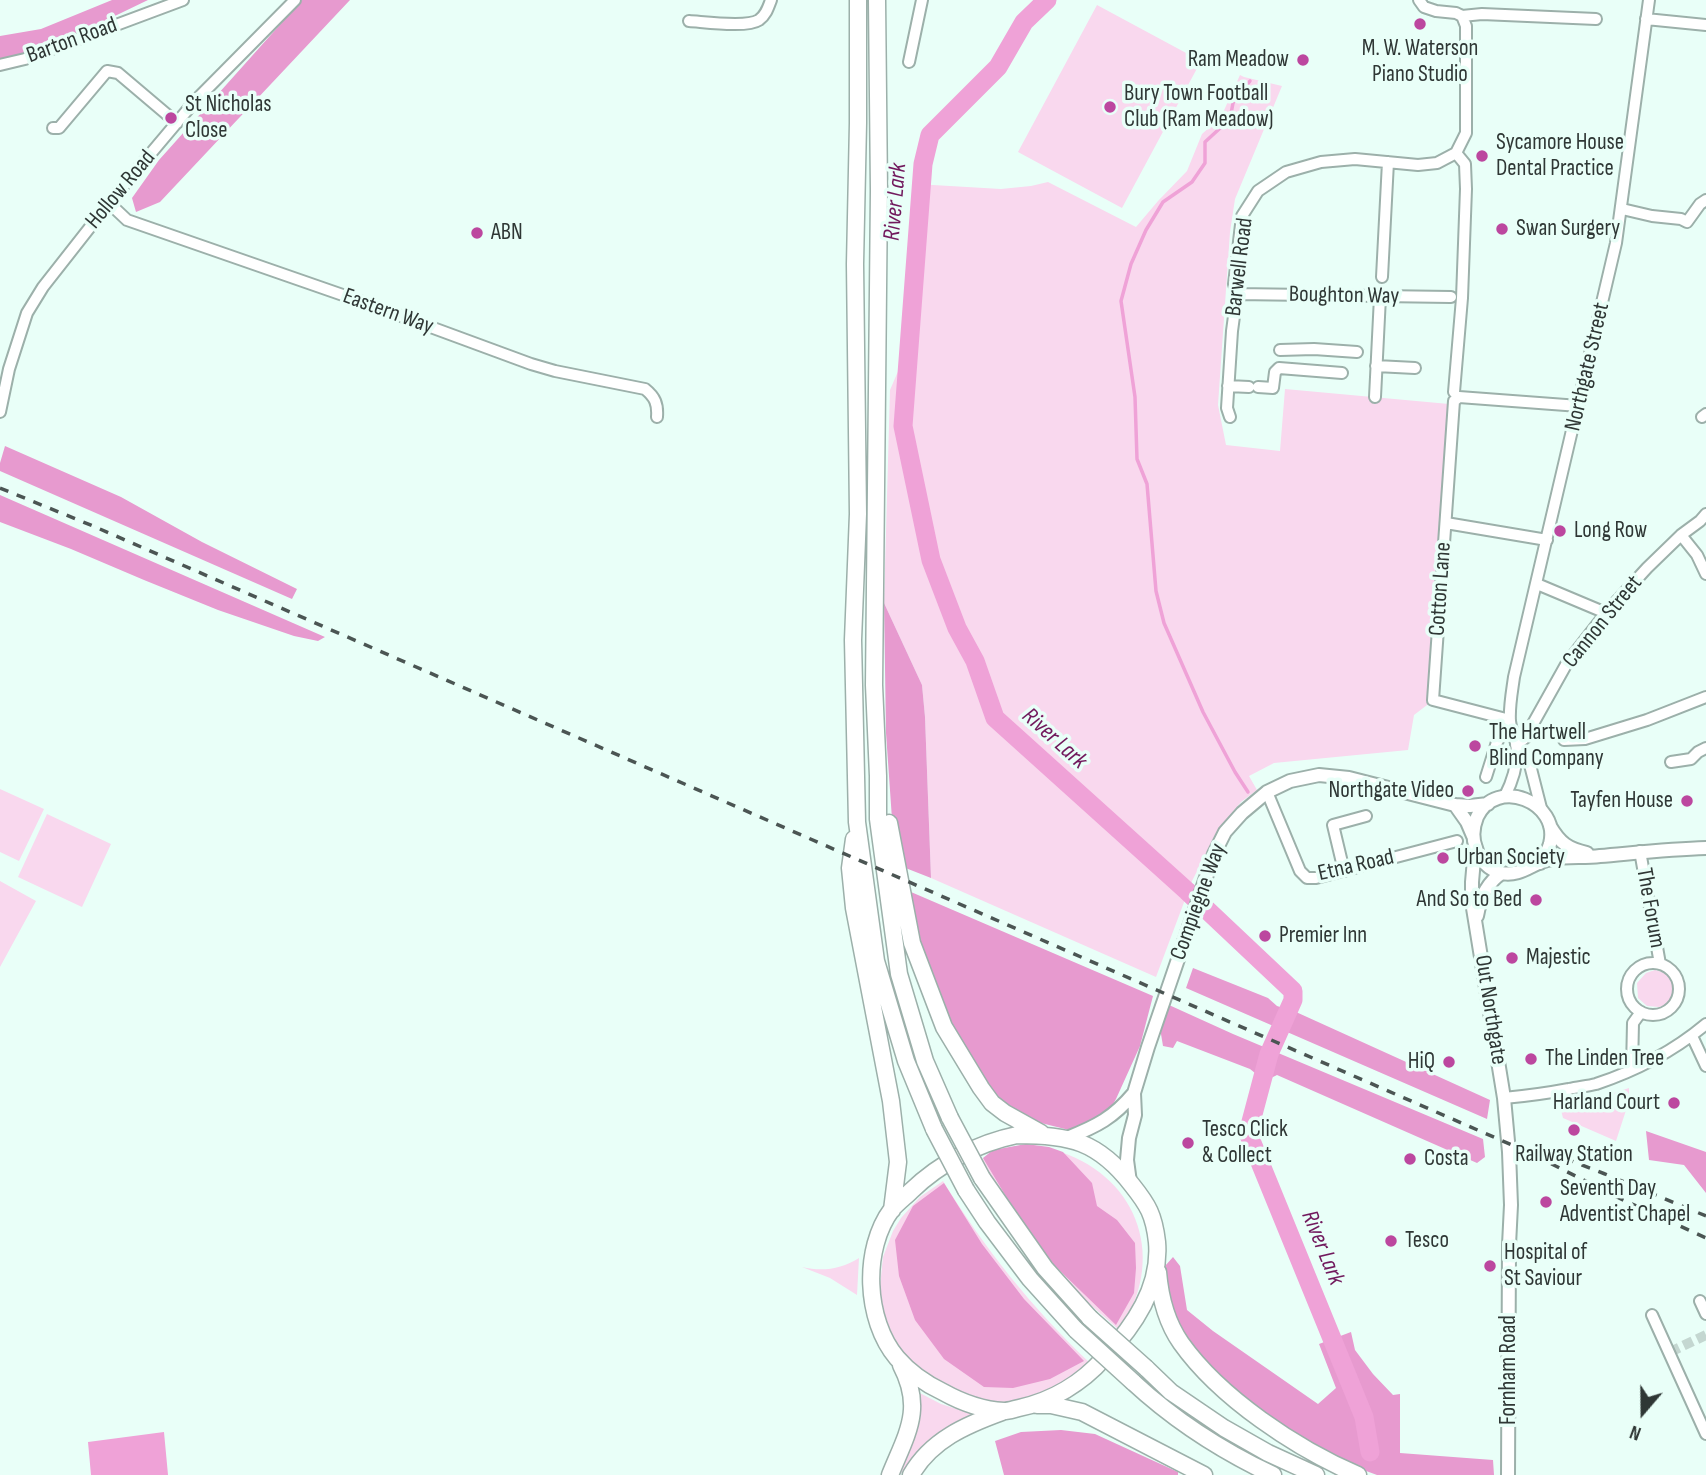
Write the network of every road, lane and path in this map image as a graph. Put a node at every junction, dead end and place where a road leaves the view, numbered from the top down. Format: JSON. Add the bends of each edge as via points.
{"nodes":[{"id":1,"x":183,"y":0,"type":"edge"},
{"id":2,"x":295,"y":0,"type":"edge"},
{"id":3,"x":771,"y":0,"type":"edge"},
{"id":4,"x":858,"y":0,"type":"edge"},
{"id":5,"x":877,"y":0,"type":"edge"},
{"id":6,"x":922,"y":0,"type":"edge"},
{"id":7,"x":1419,"y":0,"type":"edge"},
{"id":8,"x":1649,"y":0,"type":"edge"},
{"id":9,"x":1462,"y":16,"type":"junction"},
{"id":10,"x":1596,"y":19,"type":"dead end"},
{"id":11,"x":1646,"y":19,"type":"junction"},
{"id":12,"x":689,"y":21,"type":"dead end"},
{"id":13,"x":1706,"y":25,"type":"edge"},
{"id":14,"x":909,"y":62,"type":"dead end"},
{"id":15,"x":0,"y":65,"type":"edge"},
{"id":16,"x":177,"y":122,"type":"junction"},
{"id":17,"x":53,"y":128,"type":"dead end"},
{"id":18,"x":1456,"y":153,"type":"junction"},
{"id":19,"x":1388,"y":162,"type":"junction"},
{"id":20,"x":1706,"y":200,"type":"edge"},
{"id":21,"x":109,"y":204,"type":"junction"},
{"id":22,"x":1622,"y":209,"type":"junction"},
{"id":23,"x":1382,"y":278,"type":"dead end"},
{"id":24,"x":1237,"y":294,"type":"junction"},
{"id":25,"x":1380,"y":297,"type":"junction"},
{"id":26,"x":1451,"y":298,"type":"dead end"},
{"id":27,"x":1280,"y":350,"type":"dead end"},
{"id":28,"x":1377,"y":354,"type":"junction"},
{"id":29,"x":1376,"y":366,"type":"junction"},
{"id":30,"x":1415,"y":368,"type":"dead end"},
{"id":31,"x":1342,"y":373,"type":"dead end"},
{"id":32,"x":1228,"y":386,"type":"junction"},
{"id":33,"x":1455,"y":395,"type":"junction"},
{"id":34,"x":1375,"y":397,"type":"dead end"},
{"id":35,"x":1579,"y":406,"type":"junction"},
{"id":36,"x":0,"y":412,"type":"edge"},
{"id":37,"x":657,"y":417,"type":"dead end"},
{"id":38,"x":1230,"y":417,"type":"dead end"},
{"id":39,"x":1704,"y":518,"type":"edge"},
{"id":40,"x":1446,"y":523,"type":"junction"},
{"id":41,"x":1681,"y":535,"type":"junction"},
{"id":42,"x":1548,"y":540,"type":"junction"},
{"id":43,"x":1706,"y":574,"type":"edge"},
{"id":44,"x":1537,"y":584,"type":"junction"},
{"id":45,"x":1606,"y":613,"type":"junction"},
{"id":46,"x":1706,"y":697,"type":"edge"},
{"id":47,"x":1511,"y":725,"type":"junction"},
{"id":48,"x":1564,"y":740,"type":"dead end"},
{"id":49,"x":1516,"y":745,"type":"junction"},
{"id":50,"x":1706,"y":748,"type":"edge"},
{"id":51,"x":1671,"y":762,"type":"dead end"},
{"id":52,"x":878,"y":776,"type":"junction"},
{"id":53,"x":1486,"y":777,"type":"dead end"},
{"id":54,"x":1268,"y":792,"type":"junction"},
{"id":55,"x":1505,"y":796,"type":"junction"},
{"id":56,"x":1488,"y":804,"type":"junction"},
{"id":57,"x":1455,"y":805,"type":"junction"},
{"id":58,"x":1328,"y":814,"type":"dead end"},
{"id":59,"x":1366,"y":816,"type":"dead end"},
{"id":60,"x":1545,"y":817,"type":"junction"},
{"id":61,"x":857,"y":822,"type":"junction"},
{"id":62,"x":1333,"y":825,"type":"junction"},
{"id":63,"x":1457,"y":841,"type":"dead end"},
{"id":64,"x":1474,"y":842,"type":"junction"},
{"id":65,"x":1706,"y":848,"type":"edge"},
{"id":66,"x":1640,"y":851,"type":"junction"},
{"id":67,"x":1599,"y":856,"type":"junction"},
{"id":68,"x":1540,"y":863,"type":"junction"},
{"id":69,"x":1344,"y":871,"type":"junction"},
{"id":70,"x":1502,"y":873,"type":"junction"},
{"id":71,"x":1476,"y":922,"type":"junction"},
{"id":72,"x":1660,"y":964,"type":"junction"},
{"id":73,"x":1641,"y":1012,"type":"junction"},
{"id":74,"x":1706,"y":1024,"type":"edge"},
{"id":75,"x":1692,"y":1036,"type":"junction"},
{"id":76,"x":1706,"y":1066,"type":"edge"},
{"id":77,"x":1632,"y":1069,"type":"junction"},
{"id":78,"x":1134,"y":1093,"type":"junction"},
{"id":79,"x":1504,"y":1098,"type":"junction"},
{"id":80,"x":1045,"y":1135,"type":"junction"},
{"id":81,"x":1068,"y":1138,"type":"junction"},
{"id":82,"x":1130,"y":1182,"type":"junction"},
{"id":83,"x":892,"y":1210,"type":"junction"},
{"id":84,"x":1158,"y":1258,"type":"junction"},
{"id":85,"x":1700,"y":1301,"type":"dead end"},
{"id":86,"x":1706,"y":1314,"type":"edge"},
{"id":87,"x":1652,"y":1315,"type":"dead end"},
{"id":88,"x":897,"y":1357,"type":"junction"},
{"id":89,"x":1033,"y":1405,"type":"junction"},
{"id":90,"x":1005,"y":1411,"type":"junction"},
{"id":91,"x":1706,"y":1434,"type":"edge"},
{"id":92,"x":890,"y":1475,"type":"edge"},
{"id":93,"x":911,"y":1475,"type":"edge"},
{"id":94,"x":1204,"y":1475,"type":"edge"},
{"id":95,"x":1273,"y":1475,"type":"edge"},
{"id":96,"x":1316,"y":1475,"type":"edge"},
{"id":97,"x":1358,"y":1475,"type":"edge"},
{"id":98,"x":1508,"y":1475,"type":"edge"}],
"edges":[{"from":1,"to":15,"type":"street","name":"Barton Road"},
{"from":2,"to":16,"type":"street","name":"Hollow Road"},
{"from":3,"to":12,"type":"street","via":[[760,19],[749,24]]},
{"from":4,"to":61,"type":"highway","via":[[858,514],[853,640]]},
{"from":5,"to":52,"type":"highway","via":[[874,685]]},
{"from":6,"to":14,"type":"street"},
{"from":7,"to":9,"type":"street","via":[[1424,7]]},
{"from":8,"to":11,"type":"street","name":"Northgate Street"},
{"from":9,"to":10,"type":"street"},
{"from":9,"to":18,"type":"street","via":[[1466,26],[1465,133]]},
{"from":11,"to":13,"type":"street"},
{"from":11,"to":22,"type":"street","name":"Northgate Street"},
{"from":16,"to":17,"type":"street","via":[[118,72],[107,71],[59,128]]},
{"from":16,"to":21,"type":"street","name":"Hollow Road"},
{"from":18,"to":19,"type":"street","name":"Barwell Road","via":[[1437,163]]},
{"from":18,"to":33,"type":"street","name":"Cotton Lane","via":[[1465,164],[1466,189]]},
{"from":19,"to":23,"type":"street"},
{"from":19,"to":24,"type":"street","name":"Barwell Road","via":[[1321,162],[1286,172],[1258,191],[1242,216],[1234,284]]},
{"from":20,"to":22,"type":"street","via":[[1687,222]]},
{"from":21,"to":36,"type":"street","name":"Hollow Road","via":[[27,313]]},
{"from":21,"to":37,"type":"street","name":"Eastern Way","via":[[127,220],[531,364],[645,388],[654,396]]},
{"from":22,"to":35,"type":"street","name":"Northgate Street"},
{"from":24,"to":25,"type":"street","name":"Boughton Way"},
{"from":24,"to":32,"type":"street","name":"Barwell Road"},
{"from":25,"to":26,"type":"street","name":"Boughton Way"},
{"from":25,"to":28,"type":"street"},
{"from":27,"to":28,"type":"street"},
{"from":28,"to":29,"type":"street"},
{"from":29,"to":30,"type":"street"},
{"from":29,"to":34,"type":"street"},
{"from":31,"to":32,"type":"street","via":[[1279,368],[1273,388]]},
{"from":32,"to":38,"type":"street","name":"Barwell Road"},
{"from":33,"to":35,"type":"street"},
{"from":33,"to":40,"type":"street","name":"Cotton Lane"},
{"from":35,"to":42,"type":"street","name":"Northgate Street"},
{"from":39,"to":41,"type":"street","name":"Cannon Street"},
{"from":40,"to":42,"type":"street"},
{"from":40,"to":47,"type":"street","name":"Cotton Lane","via":[[1433,700]]},
{"from":41,"to":43,"type":"street"},
{"from":41,"to":45,"type":"street","name":"Cannon Street"},
{"from":42,"to":44,"type":"street","name":"Northgate Street"},
{"from":44,"to":45,"type":"street"},
{"from":44,"to":47,"type":"street","name":"Northgate Street","via":[[1514,677]]},
{"from":45,"to":49,"type":"street","name":"Cannon Street","via":[[1567,663],[1525,738]]},
{"from":46,"to":48,"type":"street","via":[[1585,739]]},
{"from":47,"to":49,"type":"street","name":"Northgate Street"},
{"from":47,"to":53,"type":"street","via":[[1497,742]]},
{"from":49,"to":55,"type":"street","name":"Northgate Street","via":[[1514,779]]},
{"from":49,"to":60,"type":"street","name":"Northgate Street","via":[[1529,761]]},
{"from":50,"to":51,"type":"street","via":[[1690,759]]},
{"from":52,"to":80,"type":"highway","via":[[912,943],[944,1027],[992,1103]]},
{"from":52,"to":96,"type":"highway","bridge":true,"via":[[878,820],[899,974],[925,1061],[982,1178],[1045,1268],[1090,1318],[1171,1392],[1224,1428]]},
{"from":54,"to":57,"type":"main road","name":"Compiegne Way","via":[[1319,775],[1349,778]]},
{"from":54,"to":69,"type":"street","name":"Etna Road","via":[[1300,871],[1316,878]]},
{"from":54,"to":78,"type":"main road","name":"Compiegne Way","via":[[1224,832]]},
{"from":55,"to":56,"type":"main road"},
{"from":55,"to":60,"type":"main road","via":[[1535,804]]},
{"from":56,"to":57,"type":"main road","name":"Compiegne Way"},
{"from":56,"to":64,"type":"main road","via":[[1477,817]]},
{"from":57,"to":64,"type":"main road"},
{"from":58,"to":62,"type":"street"},
{"from":59,"to":62,"type":"street"},
{"from":60,"to":67,"type":"main road","via":[[1564,844]]},
{"from":60,"to":68,"type":"main road","via":[[1551,837]]},
{"from":61,"to":83,"type":"highway","via":[[850,869],[891,1101],[898,1162]]},
{"from":61,"to":95,"type":"highway","bridge":true,"via":[[876,961],[906,1061],[966,1190],[1030,1279],[1076,1331],[1182,1423]]},
{"from":62,"to":69,"type":"street"},
{"from":63,"to":69,"type":"street","name":"Etna Road"},
{"from":64,"to":70,"type":"main road","via":[[1479,858]]},
{"from":64,"to":71,"type":"main road"},
{"from":65,"to":66,"type":"main road"},
{"from":66,"to":67,"type":"main road"},
{"from":66,"to":72,"type":"street","name":"The Forum"},
{"from":67,"to":68,"type":"main road"},
{"from":68,"to":70,"type":"main road","via":[[1513,874]]},
{"from":70,"to":71,"type":"main road","via":[[1485,889]]},
{"from":71,"to":79,"type":"main road","name":"Out Northgate"},
{"from":72,"to":73,"type":"street","name":"The Forum","via":[[1640,967],[1629,978],[1628,995]]},
{"from":72,"to":73,"type":"street","name":"The Forum","via":[[1675,975],[1679,995],[1664,1013]]},
{"from":73,"to":77,"type":"street","via":[[1633,1023]]},
{"from":74,"to":75,"type":"street"},
{"from":75,"to":76,"type":"street"},
{"from":75,"to":77,"type":"street"},
{"from":77,"to":79,"type":"street","via":[[1595,1084]]},
{"from":78,"to":81,"type":"main road","name":"Compiegne Way","via":[[1097,1127]]},
{"from":78,"to":82,"type":"main road","name":"Compiegne Way","via":[[1127,1160]]},
{"from":79,"to":98,"type":"main road","name":"Fornham Road","via":[[1511,1200]]},
{"from":80,"to":81,"type":"highway"},
{"from":80,"to":83,"type":"highway","via":[[1017,1135],[984,1143],[937,1169]]},
{"from":81,"to":82,"type":"highway","via":[[1104,1156]]},
{"from":82,"to":84,"type":"highway","via":[[1149,1207]]},
{"from":83,"to":88,"type":"highway","via":[[873,1252],[871,1287],[874,1312]]},
{"from":84,"to":89,"type":"highway","via":[[1147,1299],[1129,1330],[1083,1377]]},
{"from":84,"to":97,"type":"highway","via":[[1169,1321],[1197,1363],[1282,1433]]},
{"from":85,"to":86,"type":"street"},
{"from":87,"to":91,"type":"street"},
{"from":88,"to":90,"type":"highway","via":[[922,1380],[948,1395]]},
{"from":88,"to":92,"type":"highway","via":[[910,1387],[912,1418]]},
{"from":89,"to":90,"type":"highway"},
{"from":89,"to":94,"type":"highway","via":[[1082,1412]]},
{"from":90,"to":93,"type":"highway","via":[[946,1437]]}]}
